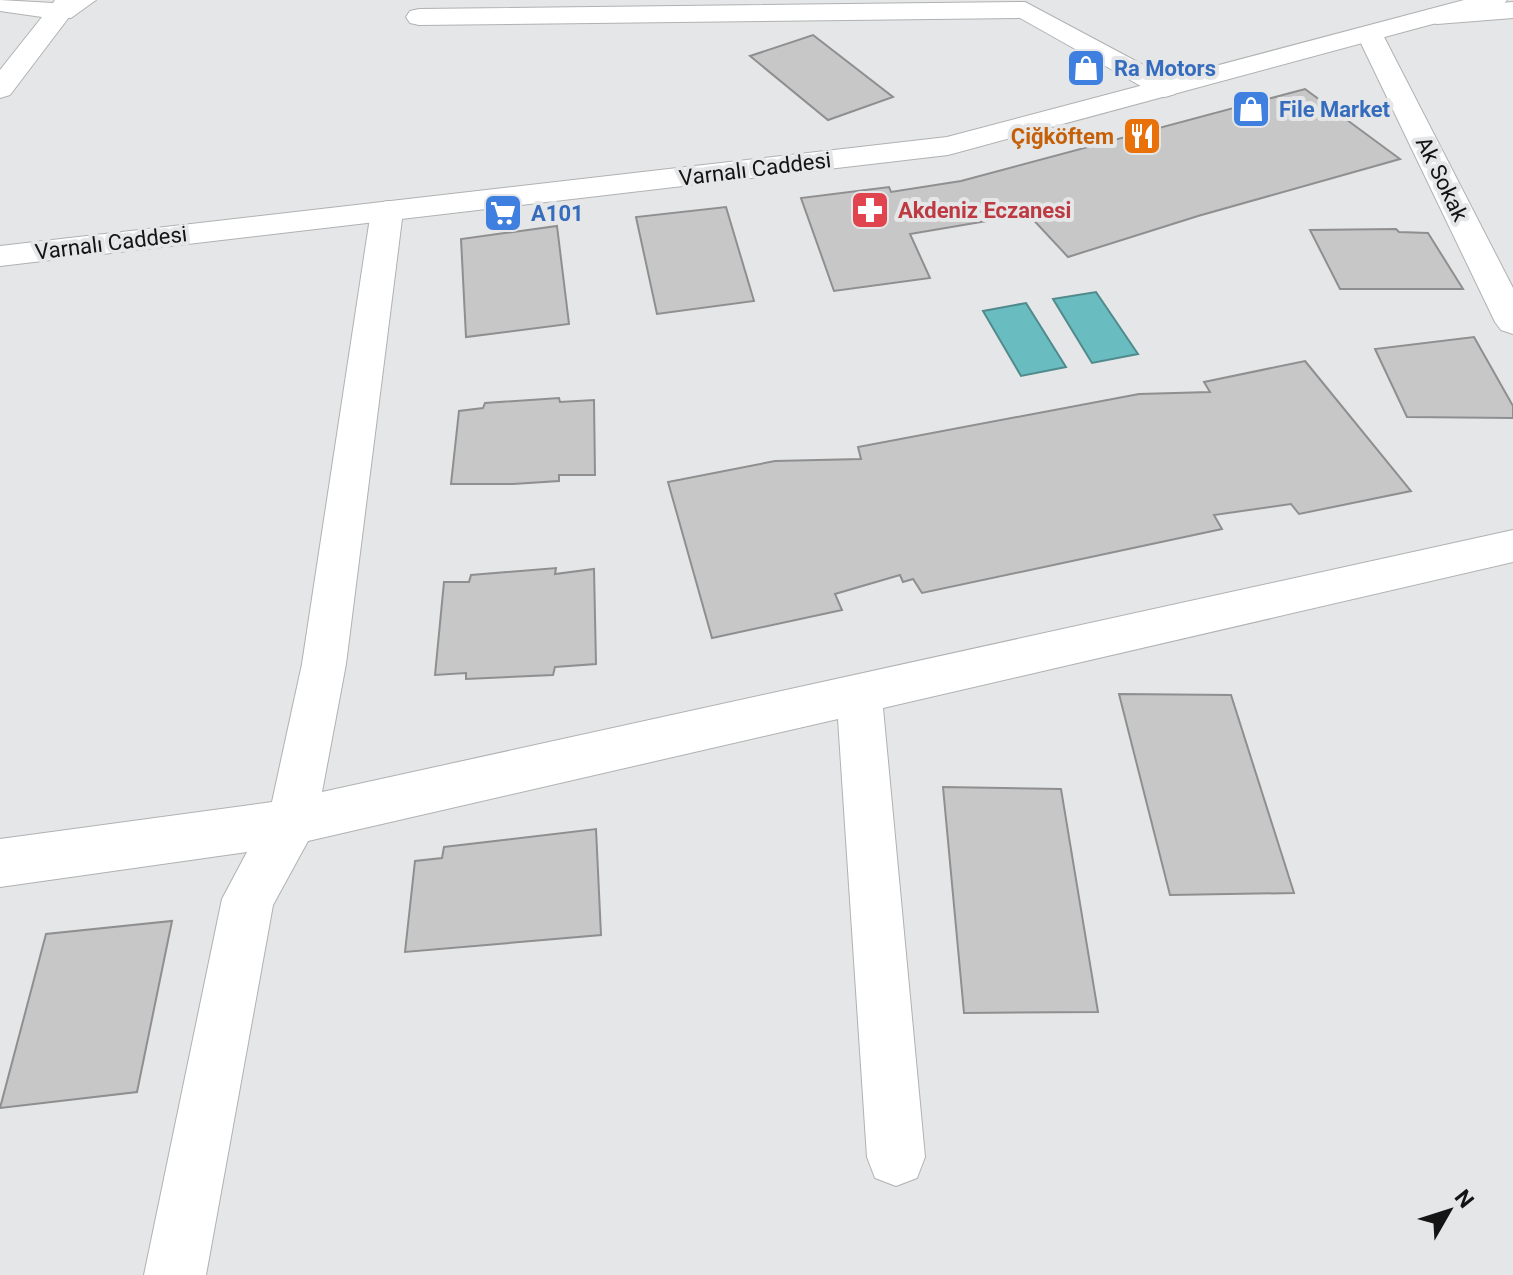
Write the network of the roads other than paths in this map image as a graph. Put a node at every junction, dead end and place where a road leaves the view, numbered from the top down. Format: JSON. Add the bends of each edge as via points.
{"nodes":[{"id":1,"x":1494,"y":0,"type":"edge"},
{"id":2,"x":71,"y":2,"type":"edge"},
{"id":3,"x":0,"y":3,"type":"edge"},
{"id":4,"x":1513,"y":10,"type":"edge"},
{"id":5,"x":1437,"y":16,"type":"junction"},
{"id":6,"x":419,"y":17,"type":"dead end"},
{"id":7,"x":1370,"y":35,"type":"junction"},
{"id":8,"x":1165,"y":88,"type":"junction"},
{"id":9,"x":0,"y":89,"type":"edge"},
{"id":10,"x":387,"y":211,"type":"junction"},
{"id":11,"x":0,"y":256,"type":"edge"},
{"id":12,"x":1513,"y":322,"type":"edge"},
{"id":13,"x":1513,"y":546,"type":"edge"},
{"id":14,"x":859,"y":694,"type":"junction"},
{"id":15,"x":292,"y":822,"type":"junction"},
{"id":16,"x":0,"y":863,"type":"edge"},
{"id":17,"x":896,"y":1157,"type":"dead end"},
{"id":18,"x":175,"y":1275,"type":"edge"}],
"edges":[{"from":1,"to":5,"type":"street","name":"Varnalı Caddesi"},
{"from":2,"to":3,"type":"street"},
{"from":2,"to":9,"type":"street"},
{"from":4,"to":5,"type":"street"},
{"from":5,"to":7,"type":"street","name":"Varnalı Caddesi"},
{"from":6,"to":8,"type":"street","via":[[1025,10]]},
{"from":7,"to":8,"type":"street","name":"Varnalı Caddesi"},
{"from":7,"to":12,"type":"street","name":"Ak Sokak"},
{"from":8,"to":10,"type":"street","name":"Varnalı Caddesi","via":[[948,146]]},
{"from":10,"to":11,"type":"street","name":"Varnalı Caddesi"},
{"from":10,"to":15,"type":"street","via":[[324,664]]},
{"from":13,"to":14,"type":"street"},
{"from":14,"to":15,"type":"street"},
{"from":14,"to":17,"type":"street"},
{"from":15,"to":16,"type":"street"},
{"from":15,"to":18,"type":"street","via":[[248,899]]}]}
